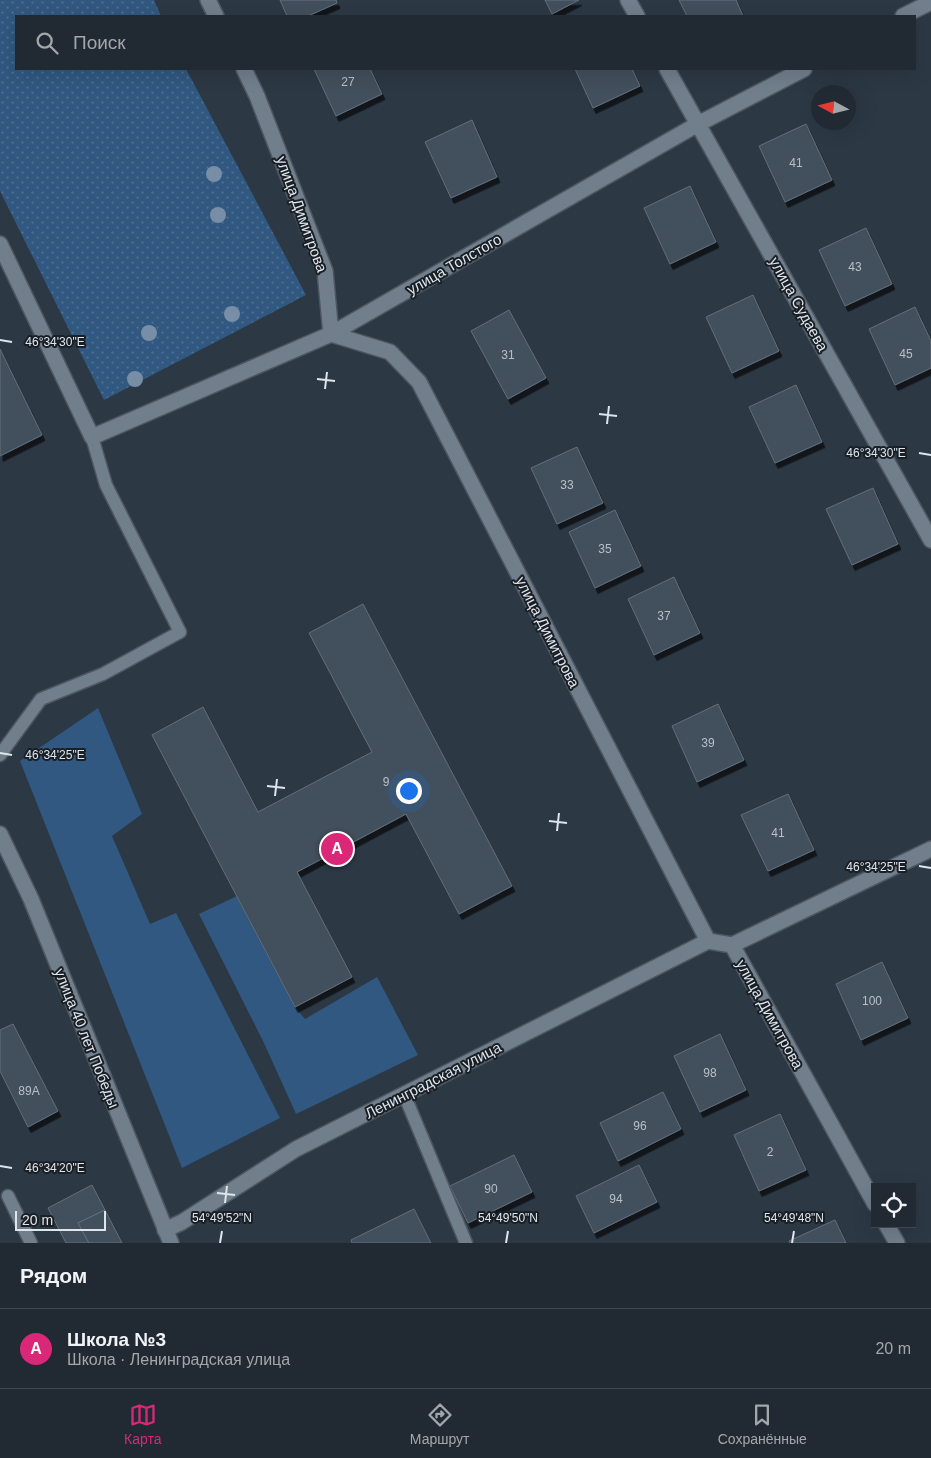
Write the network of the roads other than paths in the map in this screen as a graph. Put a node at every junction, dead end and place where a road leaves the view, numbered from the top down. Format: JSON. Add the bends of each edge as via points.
{"nodes":[{"id":1,"x":208,"y":0,"type":"edge"},
{"id":2,"x":628,"y":0,"type":"edge"},
{"id":3,"x":931,"y":2,"type":"edge"},
{"id":4,"x":216,"y":15,"type":"edge"},
{"id":5,"x":637,"y":15,"type":"edge"},
{"id":6,"x":905,"y":15,"type":"edge"},
{"id":7,"x":245,"y":70,"type":"edge"},
{"id":8,"x":668,"y":70,"type":"edge"},
{"id":9,"x":802,"y":70,"type":"edge"},
{"id":10,"x":698,"y":124,"type":"junction"},
{"id":11,"x":0,"y":244,"type":"edge"},
{"id":12,"x":331,"y":334,"type":"junction"},
{"id":13,"x":92,"y":437,"type":"junction"},
{"id":14,"x":931,"y":540,"type":"edge"},
{"id":15,"x":0,"y":755,"type":"edge"},
{"id":16,"x":0,"y":834,"type":"edge"},
{"id":17,"x":931,"y":849,"type":"edge"},
{"id":18,"x":708,"y":940,"type":"junction"},
{"id":19,"x":732,"y":945,"type":"junction"},
{"id":20,"x":404,"y":1094,"type":"junction"},
{"id":21,"x":8,"y":1196,"type":"dead end"},
{"id":22,"x":871,"y":1197,"type":"edge"},
{"id":23,"x":888,"y":1228,"type":"edge"},
{"id":24,"x":168,"y":1237,"type":"edge"},
{"id":25,"x":31,"y":1243,"type":"edge"},
{"id":26,"x":466,"y":1243,"type":"edge"},
{"id":27,"x":897,"y":1243,"type":"edge"}],
"edges":[{"from":1,"to":4,"type":"street"},
{"from":2,"to":5,"type":"street"},
{"from":3,"to":6,"type":"street"},
{"from":7,"to":12,"type":"street","name":"улица Димитрова","via":[[258,96],[324,271]]},
{"from":8,"to":10,"type":"street","name":"улица Судаева"},
{"from":9,"to":10,"type":"street","name":"улица Толстого"},
{"from":10,"to":12,"type":"street","name":"улица Толстого"},
{"from":10,"to":14,"type":"street","name":"улица Судаева"},
{"from":11,"to":13,"type":"street"},
{"from":12,"to":13,"type":"street","name":"улица Толстого"},
{"from":12,"to":18,"type":"street","name":"улица Димитрова","via":[[390,352],[419,382]]},
{"from":13,"to":15,"type":"lane","via":[[106,485],[180,632],[103,674],[41,699]]},
{"from":16,"to":24,"type":"street","name":"улица 40 лет Победы","via":[[35,908]]},
{"from":17,"to":19,"type":"street"},
{"from":18,"to":19,"type":"street","name":"улица Димитрова"},
{"from":18,"to":20,"type":"street","name":"Ленинградская улица"},
{"from":19,"to":22,"type":"street","name":"улица Димитрова"},
{"from":20,"to":24,"type":"street","name":"Ленинградская улица","via":[[296,1149],[182,1222]]},
{"from":20,"to":26,"type":"lane"},
{"from":21,"to":25,"type":"lane"},
{"from":23,"to":27,"type":"street"}]}
